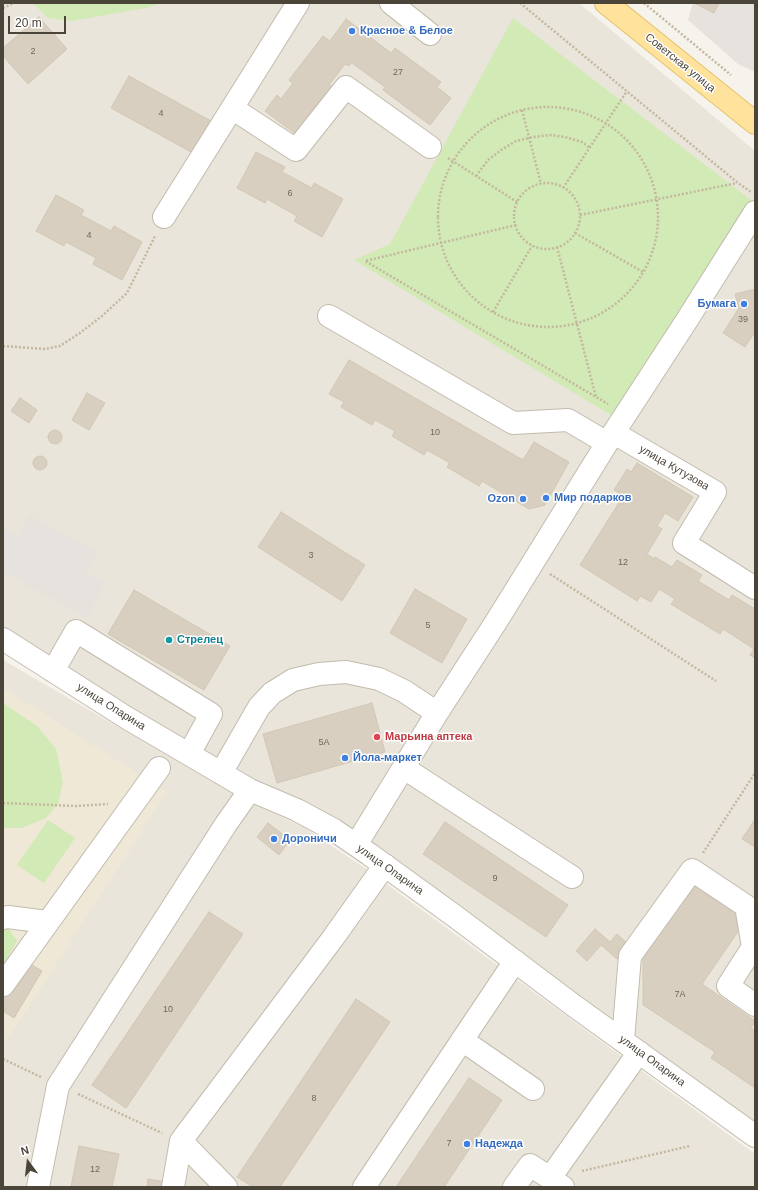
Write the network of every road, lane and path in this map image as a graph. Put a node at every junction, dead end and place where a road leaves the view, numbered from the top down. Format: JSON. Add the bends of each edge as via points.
{"nodes":[{"id":1,"x":14,"y":3,"type":"edge"},
{"id":2,"x":298,"y":3,"type":"edge"},
{"id":3,"x":391,"y":3,"type":"edge"},
{"id":4,"x":520,"y":3,"type":"edge"},
{"id":5,"x":606,"y":3,"type":"edge"},
{"id":6,"x":644,"y":3,"type":"edge"},
{"id":7,"x":3,"y":8,"type":"edge"},
{"id":8,"x":430,"y":34,"type":"dead end"},
{"id":9,"x":736,"y":79,"type":"dead end"},
{"id":10,"x":627,"y":91,"type":"junction"},
{"id":11,"x":232,"y":108,"type":"junction"},
{"id":12,"x":522,"y":110,"type":"junction"},
{"id":13,"x":606,"y":123,"type":"junction"},
{"id":14,"x":755,"y":124,"type":"edge"},
{"id":15,"x":529,"y":138,"type":"junction"},
{"id":16,"x":430,"y":147,"type":"joint"},
{"id":17,"x":590,"y":148,"type":"junction"},
{"id":18,"x":453,"y":161,"type":"junction"},
{"id":19,"x":476,"y":176,"type":"junction"},
{"id":20,"x":738,"y":183,"type":"junction"},
{"id":21,"x":541,"y":184,"type":"junction"},
{"id":22,"x":563,"y":188,"type":"junction"},
{"id":23,"x":755,"y":195,"type":"edge"},
{"id":24,"x":657,"y":199,"type":"junction"},
{"id":25,"x":518,"y":202,"type":"junction"},
{"id":26,"x":755,"y":212,"type":"edge"},
{"id":27,"x":580,"y":215,"type":"junction"},
{"id":28,"x":164,"y":217,"type":"joint"},
{"id":29,"x":516,"y":225,"type":"junction"},
{"id":30,"x":575,"y":232,"type":"junction"},
{"id":31,"x":440,"y":243,"type":"junction"},
{"id":32,"x":532,"y":246,"type":"junction"},
{"id":33,"x":556,"y":247,"type":"junction"},
{"id":34,"x":643,"y":272,"type":"junction"},
{"id":35,"x":493,"y":312,"type":"junction"},
{"id":36,"x":329,"y":316,"type":"dead end"},
{"id":37,"x":577,"y":323,"type":"junction"},
{"id":38,"x":3,"y":346,"type":"edge"},
{"id":39,"x":596,"y":397,"type":"junction"},
{"id":40,"x":610,"y":406,"type":"dead end"},
{"id":41,"x":610,"y":438,"type":"junction"},
{"id":42,"x":533,"y":563,"type":"junction"},
{"id":43,"x":755,"y":588,"type":"edge"},
{"id":44,"x":3,"y":639,"type":"edge"},
{"id":45,"x":53,"y":671,"type":"junction"},
{"id":46,"x":716,"y":682,"type":"dead end"},
{"id":47,"x":437,"y":713,"type":"junction"},
{"id":48,"x":189,"y":754,"type":"junction"},
{"id":49,"x":159,"y":768,"type":"dead end"},
{"id":50,"x":404,"y":768,"type":"junction"},
{"id":51,"x":221,"y":773,"type":"junction"},
{"id":52,"x":755,"y":773,"type":"edge"},
{"id":53,"x":250,"y":790,"type":"junction"},
{"id":54,"x":133,"y":802,"type":"junction"},
{"id":55,"x":3,"y":803,"type":"edge"},
{"id":56,"x":356,"y":845,"type":"junction"},
{"id":57,"x":385,"y":865,"type":"junction"},
{"id":58,"x":692,"y":870,"type":"junction"},
{"id":59,"x":572,"y":877,"type":"dead end"},
{"id":60,"x":3,"y":918,"type":"edge"},
{"id":61,"x":47,"y":922,"type":"junction"},
{"id":62,"x":515,"y":961,"type":"junction"},
{"id":63,"x":3,"y":984,"type":"edge"},
{"id":64,"x":755,"y":1005,"type":"edge"},
{"id":65,"x":462,"y":1040,"type":"junction"},
{"id":66,"x":631,"y":1046,"type":"junction"},
{"id":67,"x":3,"y":1059,"type":"edge"},
{"id":68,"x":58,"y":1086,"type":"junction"},
{"id":69,"x":533,"y":1089,"type":"dead end"},
{"id":70,"x":755,"y":1136,"type":"edge"},
{"id":71,"x":181,"y":1141,"type":"junction"},
{"id":72,"x":690,"y":1146,"type":"dead end"},
{"id":73,"x":556,"y":1182,"type":"edge"},
{"id":74,"x":38,"y":1187,"type":"edge"},
{"id":75,"x":173,"y":1187,"type":"edge"},
{"id":76,"x":226,"y":1187,"type":"edge"},
{"id":77,"x":364,"y":1187,"type":"edge"},
{"id":78,"x":514,"y":1187,"type":"edge"}],
"edges":[{"from":1,"to":7,"type":"path"},
{"from":2,"to":11,"type":"street"},
{"from":3,"to":8,"type":"street"},
{"from":4,"to":10,"type":"path"},
{"from":5,"to":14,"type":"main road","name":"Советская улица"},
{"from":6,"to":9,"type":"path"},
{"from":10,"to":13,"type":"path"},
{"from":10,"to":20,"type":"path"},
{"from":11,"to":16,"type":"street","via":[[296,150],[346,87]]},
{"from":11,"to":28,"type":"street"},
{"from":12,"to":13,"type":"path","via":[[552,106],[572,109],[592,115]]},
{"from":12,"to":15,"type":"path"},
{"from":12,"to":18,"type":"path","via":[[494,120],[477,132]]},
{"from":13,"to":17,"type":"path"},
{"from":13,"to":24,"type":"path","via":[[625,138],[638,153],[650,175]]},
{"from":15,"to":17,"type":"path","via":[[550,135],[565,137],[582,142]]},
{"from":15,"to":19,"type":"path","via":[[516,141],[501,150],[488,160]]},
{"from":15,"to":21,"type":"path"},
{"from":16,"to":18,"type":"path"},
{"from":17,"to":22,"type":"path"},
{"from":18,"to":19,"type":"path"},
{"from":18,"to":31,"type":"path","via":[[443,181],[438,201]]},
{"from":19,"to":25,"type":"path"},
{"from":20,"to":23,"type":"path"},
{"from":20,"to":24,"type":"path"},
{"from":21,"to":22,"type":"path","via":[[547,183]]},
{"from":21,"to":25,"type":"path","via":[[527,190]]},
{"from":22,"to":27,"type":"path","via":[[574,198]]},
{"from":24,"to":27,"type":"path"},
{"from":24,"to":34,"type":"path","via":[[658,222],[654,246]]},
{"from":25,"to":29,"type":"path","via":[[514,219]]},
{"from":26,"to":41,"type":"street"},
{"from":27,"to":30,"type":"path"},
{"from":28,"to":38,"type":"path","via":[[127,293],[102,316],[60,346],[45,349]]},
{"from":29,"to":31,"type":"path"},
{"from":29,"to":32,"type":"path","via":[[523,239]]},
{"from":30,"to":33,"type":"path","via":[[564,245]]},
{"from":30,"to":34,"type":"path"},
{"from":31,"to":35,"type":"path","via":[[448,265],[461,285],[478,302]]},
{"from":31,"to":39,"type":"path","via":[[365,261]]},
{"from":32,"to":33,"type":"path","via":[[542,249]]},
{"from":32,"to":35,"type":"path"},
{"from":33,"to":37,"type":"path"},
{"from":34,"to":37,"type":"path","via":[[632,289],[614,305],[593,318]]},
{"from":35,"to":37,"type":"path","via":[[521,324],[545,327]]},
{"from":36,"to":41,"type":"street","via":[[513,423],[568,420]]},
{"from":37,"to":39,"type":"path"},
{"from":39,"to":40,"type":"path"},
{"from":41,"to":42,"type":"street"},
{"from":41,"to":43,"type":"street","name":"улица Кутузова","via":[[714,492],[684,543]]},
{"from":42,"to":46,"type":"path"},
{"from":42,"to":47,"type":"street"},
{"from":44,"to":45,"type":"street","name":"улица Опарина"},
{"from":45,"to":48,"type":"street","name":"улица Опарина"},
{"from":45,"to":48,"type":"street","via":[[76,631],[211,714]]},
{"from":47,"to":50,"type":"street"},
{"from":47,"to":51,"type":"street","via":[[404,691],[379,679],[346,672],[319,674],[293,680],[272,693],[259,707]]},
{"from":48,"to":51,"type":"street","name":"улица Опарина"},
{"from":49,"to":54,"type":"street"},
{"from":50,"to":56,"type":"street"},
{"from":50,"to":59,"type":"street"},
{"from":51,"to":53,"type":"street","name":"улица Опарина"},
{"from":52,"to":58,"type":"path"},
{"from":53,"to":56,"type":"street","name":"улица Опарина","via":[[297,810]]},
{"from":53,"to":68,"type":"street"},
{"from":54,"to":55,"type":"path","via":[[76,806]]},
{"from":54,"to":61,"type":"street"},
{"from":56,"to":57,"type":"street","name":"улица Опарина"},
{"from":57,"to":62,"type":"street","name":"улица Опарина"},
{"from":57,"to":71,"type":"street"},
{"from":58,"to":64,"type":"street","via":[[746,906],[753,947],[728,986]]},
{"from":58,"to":66,"type":"street","via":[[630,956]]},
{"from":60,"to":61,"type":"street"},
{"from":61,"to":63,"type":"street"},
{"from":62,"to":65,"type":"street"},
{"from":62,"to":66,"type":"street","name":"улица Опарина"},
{"from":65,"to":69,"type":"street"},
{"from":65,"to":77,"type":"street"},
{"from":66,"to":70,"type":"street","name":"улица Опарина"},
{"from":66,"to":73,"type":"street"},
{"from":67,"to":68,"type":"path"},
{"from":68,"to":71,"type":"path"},
{"from":68,"to":74,"type":"street"},
{"from":71,"to":75,"type":"street"},
{"from":71,"to":76,"type":"street"},
{"from":72,"to":73,"type":"path"},
{"from":73,"to":78,"type":"street","via":[[530,1165]]}]}
